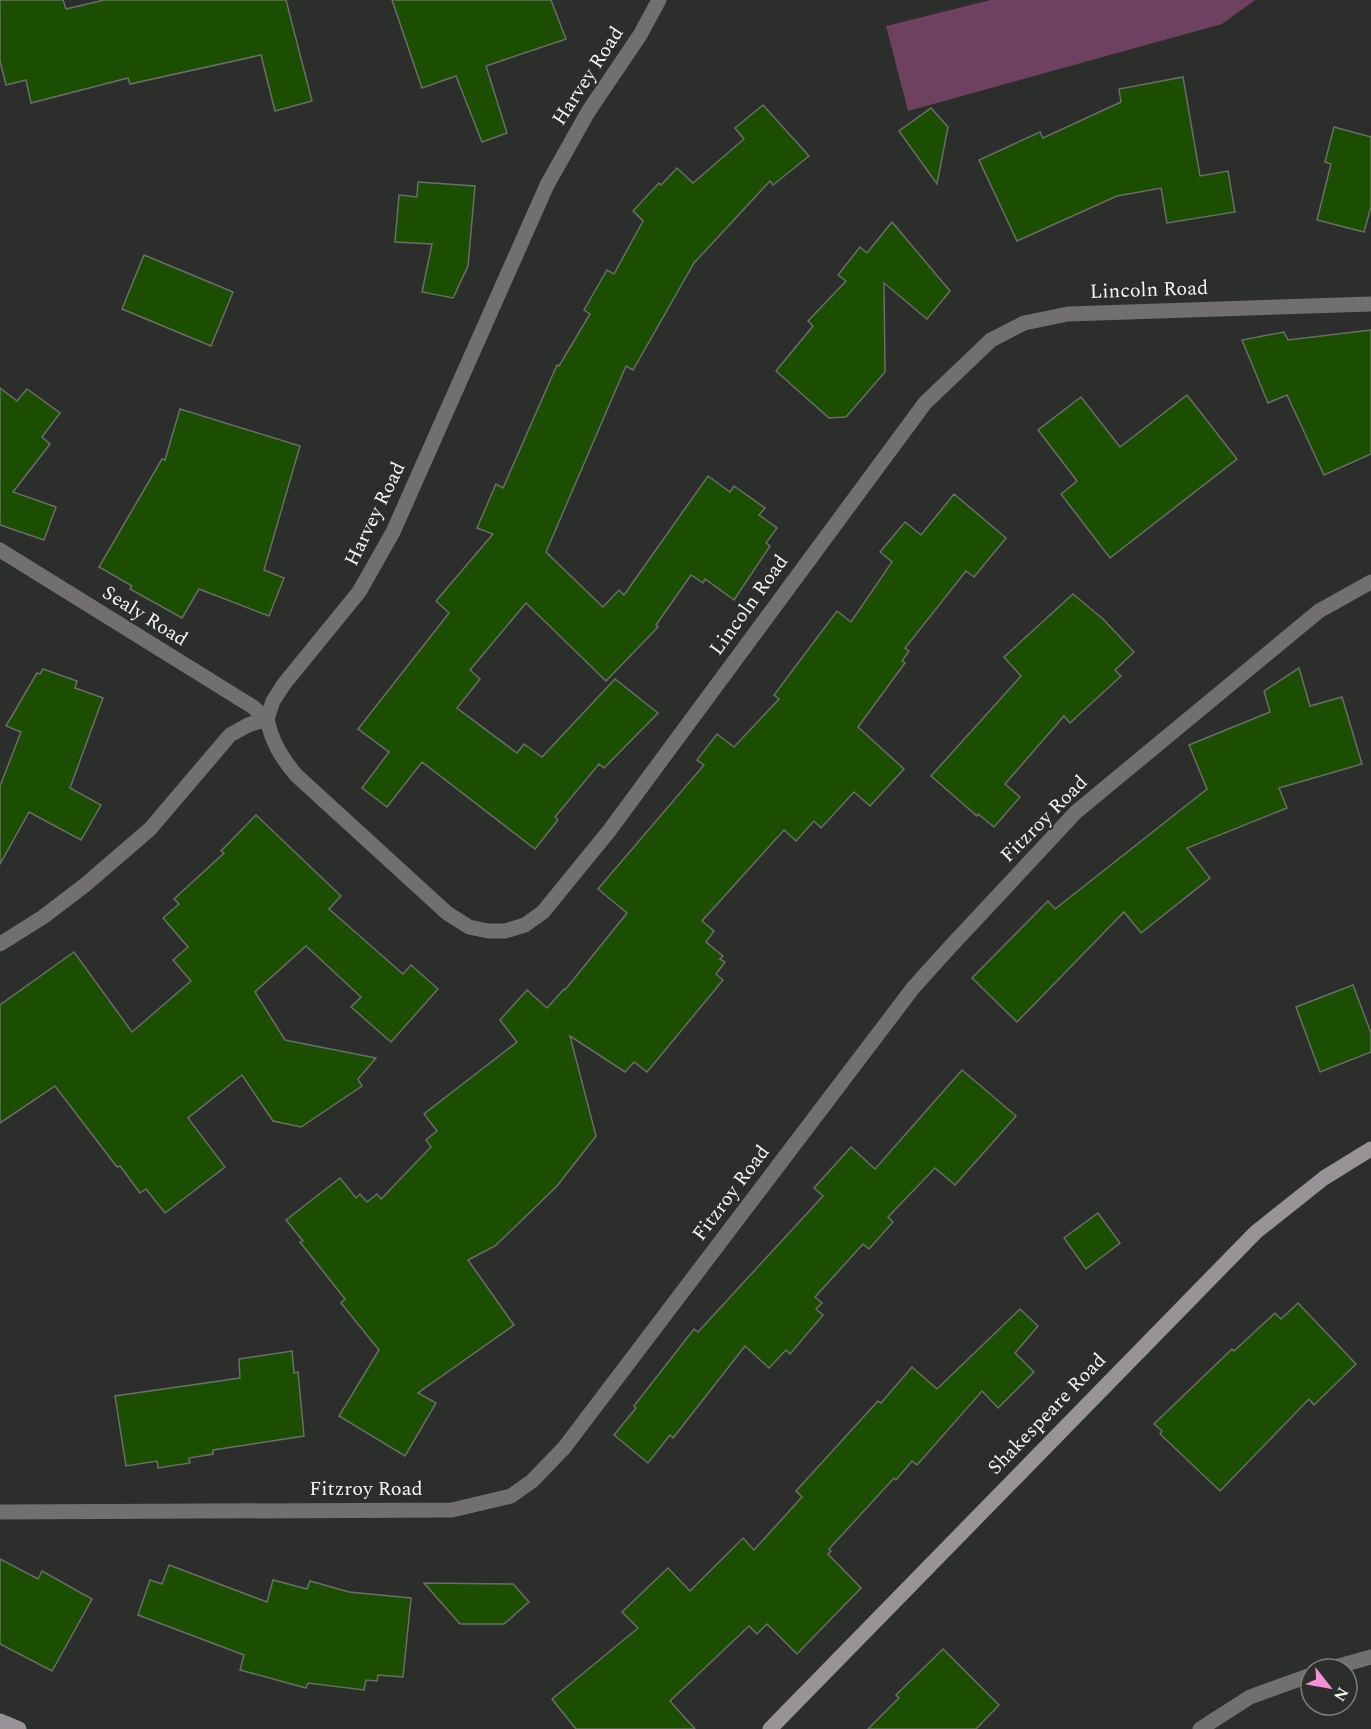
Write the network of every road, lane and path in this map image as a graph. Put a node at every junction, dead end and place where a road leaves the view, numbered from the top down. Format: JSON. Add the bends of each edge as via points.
{"nodes":[{"id":1,"x":659,"y":0,"type":"edge"},
{"id":2,"x":1371,"y":304,"type":"edge"},
{"id":3,"x":0,"y":550,"type":"edge"},
{"id":4,"x":1371,"y":582,"type":"edge"},
{"id":5,"x":267,"y":719,"type":"junction"},
{"id":6,"x":0,"y":944,"type":"edge"},
{"id":7,"x":1371,"y":1149,"type":"edge"},
{"id":8,"x":0,"y":1512,"type":"edge"},
{"id":9,"x":1299,"y":1679,"type":"edge"},
{"id":10,"x":0,"y":1721,"type":"edge"},
{"id":11,"x":19,"y":1729,"type":"edge"},
{"id":12,"x":770,"y":1729,"type":"edge"},
{"id":13,"x":1200,"y":1729,"type":"edge"}],
"edges":[{"from":1,"to":5,"type":"street","name":"Harvey Road","via":[[547,185],[393,532],[359,592],[284,684]]},
{"from":2,"to":5,"type":"street","name":"Lincoln Road","via":[[1068,315],[1024,323],[991,340],[925,403],[609,831],[543,912],[525,925],[488,932],[469,927],[447,914],[296,775],[271,738]]},
{"from":3,"to":5,"type":"street","name":"Sealy Road"},
{"from":4,"to":8,"type":"street","name":"Fitzroy Road","via":[[1319,611],[1076,812],[913,988],[564,1448],[511,1496],[452,1510]]},
{"from":5,"to":6,"type":"street","via":[[231,735],[150,829],[85,885]]},
{"from":7,"to":12,"type":"street","name":"Shakespeare Road","via":[[1323,1178],[1256,1232]]},
{"from":9,"to":13,"type":"street","via":[[1250,1697]]},
{"from":10,"to":11,"type":"street"}]}
